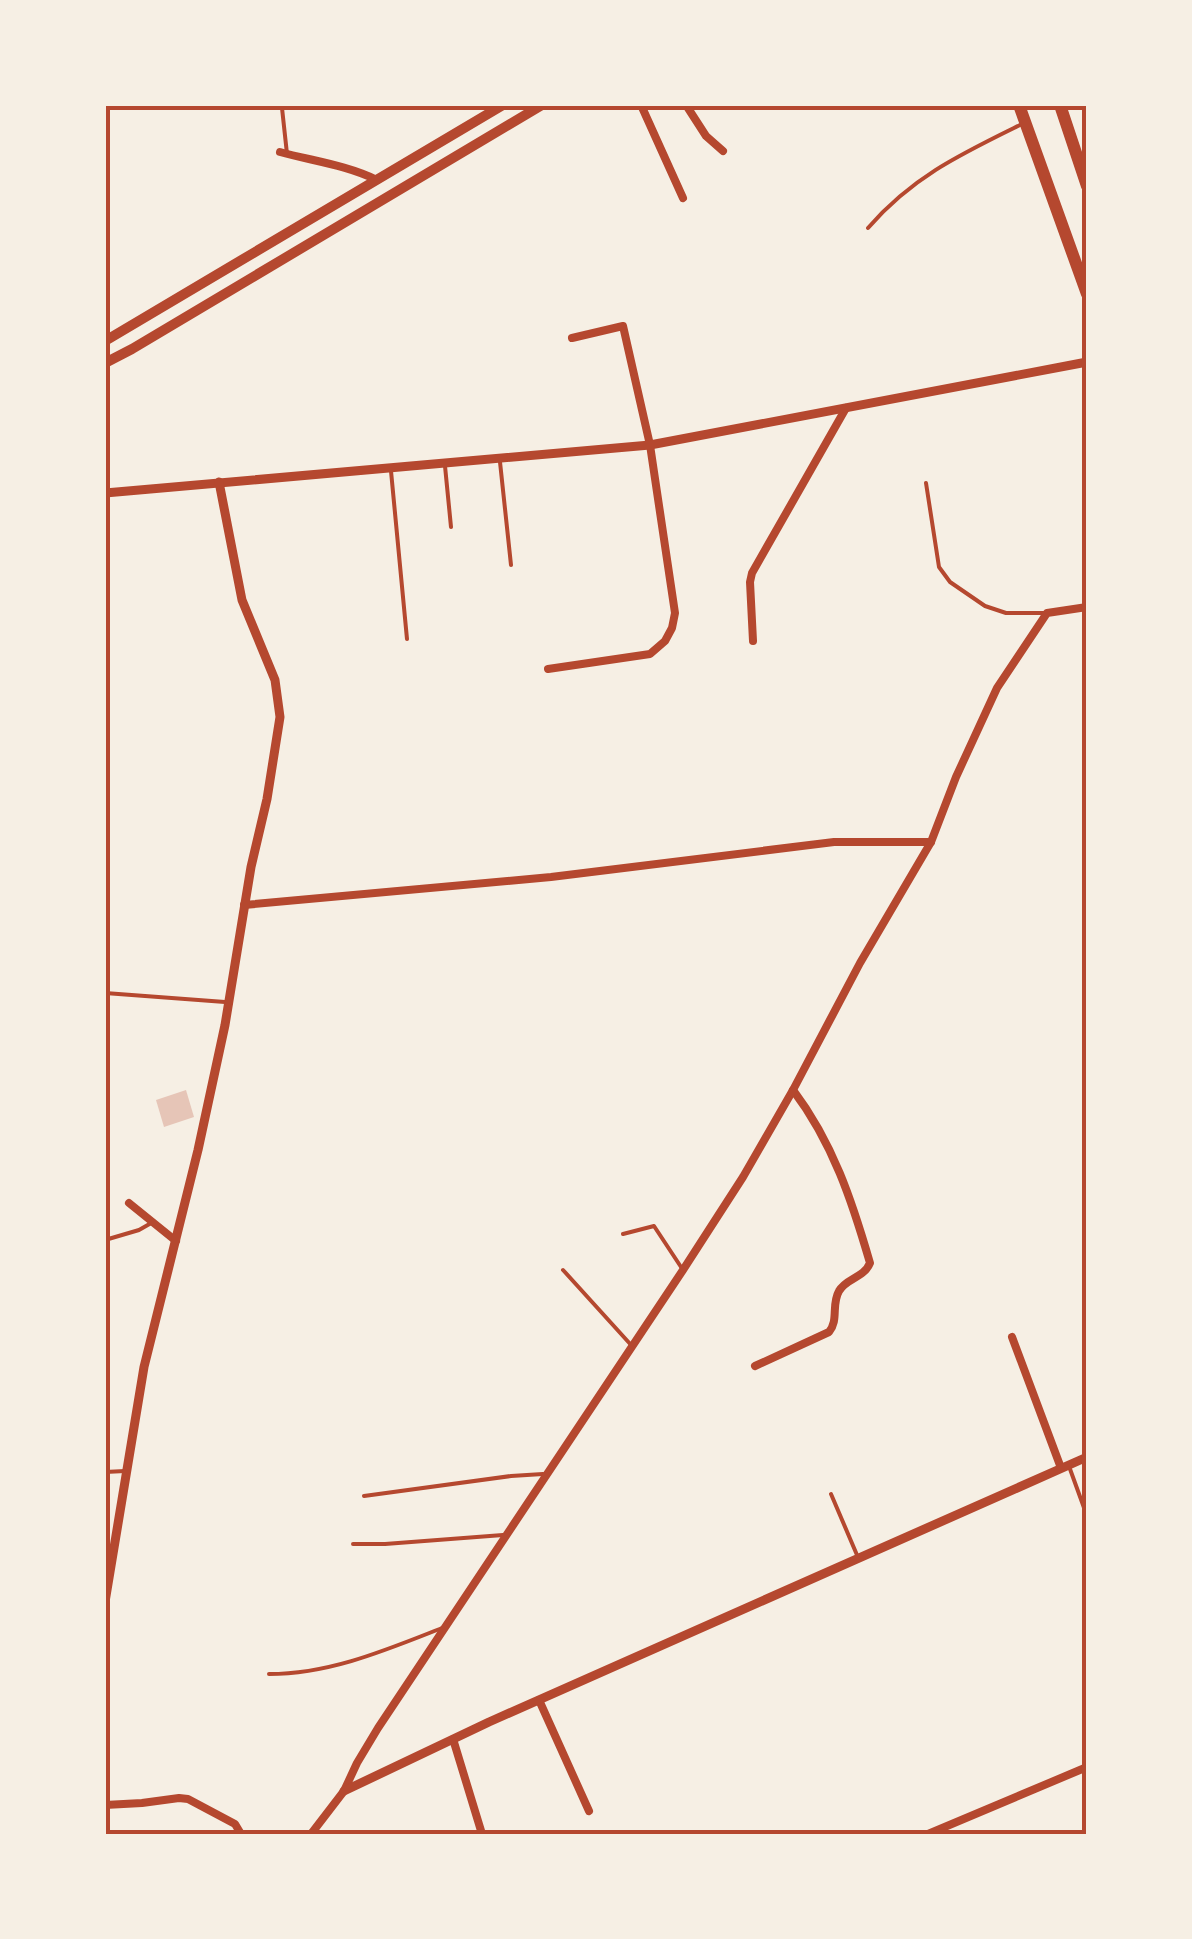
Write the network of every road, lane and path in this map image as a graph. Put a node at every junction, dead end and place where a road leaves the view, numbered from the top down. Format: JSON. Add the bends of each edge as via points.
{"nodes":[{"id":1,"x":503,"y":105,"type":"edge"},
{"id":2,"x":542,"y":105,"type":"edge"},
{"id":3,"x":641,"y":105,"type":"edge"},
{"id":4,"x":686,"y":105,"type":"edge"},
{"id":5,"x":1018,"y":105,"type":"edge"},
{"id":6,"x":1060,"y":105,"type":"edge"},
{"id":7,"x":282,"y":108,"type":"dead end"},
{"id":8,"x":1024,"y":124,"type":"junction"},
{"id":9,"x":1080,"y":142,"type":"edge"},
{"id":10,"x":723,"y":151,"type":"dead end"},
{"id":11,"x":284,"y":153,"type":"joint"},
{"id":12,"x":376,"y":180,"type":"junction"},
{"id":13,"x":1087,"y":186,"type":"edge"},
{"id":14,"x":683,"y":198,"type":"dead end"},
{"id":15,"x":868,"y":228,"type":"dead end"},
{"id":16,"x":1087,"y":294,"type":"edge"},
{"id":17,"x":572,"y":338,"type":"dead end"},
{"id":18,"x":105,"y":341,"type":"edge"},
{"id":19,"x":1087,"y":362,"type":"edge"},
{"id":20,"x":105,"y":363,"type":"edge"},
{"id":21,"x":846,"y":408,"type":"junction"},
{"id":22,"x":650,"y":445,"type":"junction"},
{"id":23,"x":500,"y":457,"type":"junction"},
{"id":24,"x":444,"y":462,"type":"junction"},
{"id":25,"x":391,"y":466,"type":"junction"},
{"id":26,"x":219,"y":482,"type":"junction"},
{"id":27,"x":926,"y":482,"type":"dead end"},
{"id":28,"x":105,"y":493,"type":"edge"},
{"id":29,"x":451,"y":528,"type":"dead end"},
{"id":30,"x":511,"y":565,"type":"dead end"},
{"id":31,"x":1087,"y":607,"type":"edge"},
{"id":32,"x":1047,"y":613,"type":"junction"},
{"id":33,"x":407,"y":638,"type":"dead end"},
{"id":34,"x":753,"y":640,"type":"dead end"},
{"id":35,"x":548,"y":669,"type":"dead end"},
{"id":36,"x":931,"y":842,"type":"junction"},
{"id":37,"x":244,"y":905,"type":"junction"},
{"id":38,"x":105,"y":993,"type":"edge"},
{"id":39,"x":229,"y":1002,"type":"junction"},
{"id":40,"x":793,"y":1090,"type":"junction"},
{"id":41,"x":129,"y":1203,"type":"dead end"},
{"id":42,"x":153,"y":1222,"type":"junction"},
{"id":43,"x":623,"y":1234,"type":"dead end"},
{"id":44,"x":105,"y":1240,"type":"edge"},
{"id":45,"x":176,"y":1241,"type":"junction"},
{"id":46,"x":563,"y":1270,"type":"dead end"},
{"id":47,"x":684,"y":1270,"type":"junction"},
{"id":48,"x":1012,"y":1336,"type":"dead end"},
{"id":49,"x":632,"y":1346,"type":"junction"},
{"id":50,"x":754,"y":1366,"type":"dead end"},
{"id":51,"x":1087,"y":1457,"type":"edge"},
{"id":52,"x":1064,"y":1466,"type":"junction"},
{"id":53,"x":127,"y":1470,"type":"junction"},
{"id":54,"x":105,"y":1472,"type":"edge"},
{"id":55,"x":546,"y":1474,"type":"junction"},
{"id":56,"x":831,"y":1494,"type":"dead end"},
{"id":57,"x":364,"y":1496,"type":"dead end"},
{"id":58,"x":1087,"y":1516,"type":"edge"},
{"id":59,"x":506,"y":1535,"type":"junction"},
{"id":60,"x":353,"y":1544,"type":"dead end"},
{"id":61,"x":859,"y":1559,"type":"junction"},
{"id":62,"x":105,"y":1602,"type":"edge"},
{"id":63,"x":444,"y":1627,"type":"junction"},
{"id":64,"x":269,"y":1674,"type":"dead end"},
{"id":65,"x":539,"y":1700,"type":"junction"},
{"id":66,"x":453,"y":1739,"type":"junction"},
{"id":67,"x":1087,"y":1767,"type":"edge"},
{"id":68,"x":344,"y":1791,"type":"junction"},
{"id":69,"x":105,"y":1804,"type":"edge"},
{"id":70,"x":589,"y":1811,"type":"dead end"},
{"id":71,"x":241,"y":1834,"type":"edge"},
{"id":72,"x":310,"y":1834,"type":"edge"},
{"id":73,"x":482,"y":1834,"type":"edge"},
{"id":74,"x":928,"y":1834,"type":"edge"}],
"edges":[{"from":1,"to":12,"type":"main road"},
{"from":2,"to":20,"type":"main road"},
{"from":3,"to":14,"type":"street"},
{"from":4,"to":10,"type":"street"},
{"from":5,"to":8,"type":"highway"},
{"from":6,"to":9,"type":"highway"},
{"from":7,"to":11,"type":"lane"},
{"from":8,"to":15,"type":"lane","via":[[937,168],[890,202]]},
{"from":8,"to":16,"type":"highway"},
{"from":9,"to":13,"type":"highway"},
{"from":11,"to":12,"type":"street"},
{"from":12,"to":18,"type":"main road"},
{"from":17,"to":22,"type":"street","via":[[623,326]]},
{"from":19,"to":21,"type":"street"},
{"from":21,"to":22,"type":"street"},
{"from":21,"to":34,"type":"street","via":[[752,573]]},
{"from":22,"to":23,"type":"street"},
{"from":22,"to":35,"type":"street","via":[[673,592],[672,628],[650,654]]},
{"from":23,"to":24,"type":"street"},
{"from":23,"to":30,"type":"lane"},
{"from":24,"to":25,"type":"street"},
{"from":24,"to":29,"type":"lane"},
{"from":25,"to":26,"type":"street"},
{"from":25,"to":33,"type":"lane"},
{"from":26,"to":28,"type":"street"},
{"from":26,"to":37,"type":"street","via":[[242,600],[279,698],[267,799]]},
{"from":27,"to":32,"type":"lane","via":[[939,567],[950,582],[1006,613]]},
{"from":31,"to":32,"type":"street"},
{"from":32,"to":36,"type":"street","via":[[997,688]]},
{"from":36,"to":37,"type":"street","via":[[834,842],[551,878]]},
{"from":36,"to":40,"type":"street"},
{"from":37,"to":39,"type":"street"},
{"from":38,"to":39,"type":"lane"},
{"from":39,"to":45,"type":"street"},
{"from":40,"to":47,"type":"street"},
{"from":40,"to":50,"type":"street","via":[[835,1159],[870,1263],[840,1288],[829,1332]]},
{"from":41,"to":42,"type":"street"},
{"from":42,"to":44,"type":"lane"},
{"from":42,"to":45,"type":"street"},
{"from":43,"to":47,"type":"lane","via":[[654,1226]]},
{"from":45,"to":53,"type":"street"},
{"from":46,"to":49,"type":"lane"},
{"from":47,"to":49,"type":"street"},
{"from":48,"to":52,"type":"street"},
{"from":49,"to":55,"type":"street"},
{"from":51,"to":52,"type":"street"},
{"from":52,"to":58,"type":"lane"},
{"from":52,"to":61,"type":"street"},
{"from":53,"to":54,"type":"lane"},
{"from":53,"to":62,"type":"street"},
{"from":55,"to":57,"type":"lane"},
{"from":55,"to":59,"type":"street"},
{"from":56,"to":61,"type":"lane"},
{"from":59,"to":60,"type":"lane"},
{"from":59,"to":63,"type":"street"},
{"from":61,"to":65,"type":"street"},
{"from":63,"to":64,"type":"lane","via":[[336,1667]]},
{"from":63,"to":68,"type":"street"},
{"from":65,"to":66,"type":"street"},
{"from":65,"to":70,"type":"street"},
{"from":66,"to":68,"type":"street"},
{"from":66,"to":73,"type":"street"},
{"from":67,"to":74,"type":"street"},
{"from":68,"to":72,"type":"street"},
{"from":69,"to":71,"type":"street","via":[[188,1799],[235,1824]]}]}
